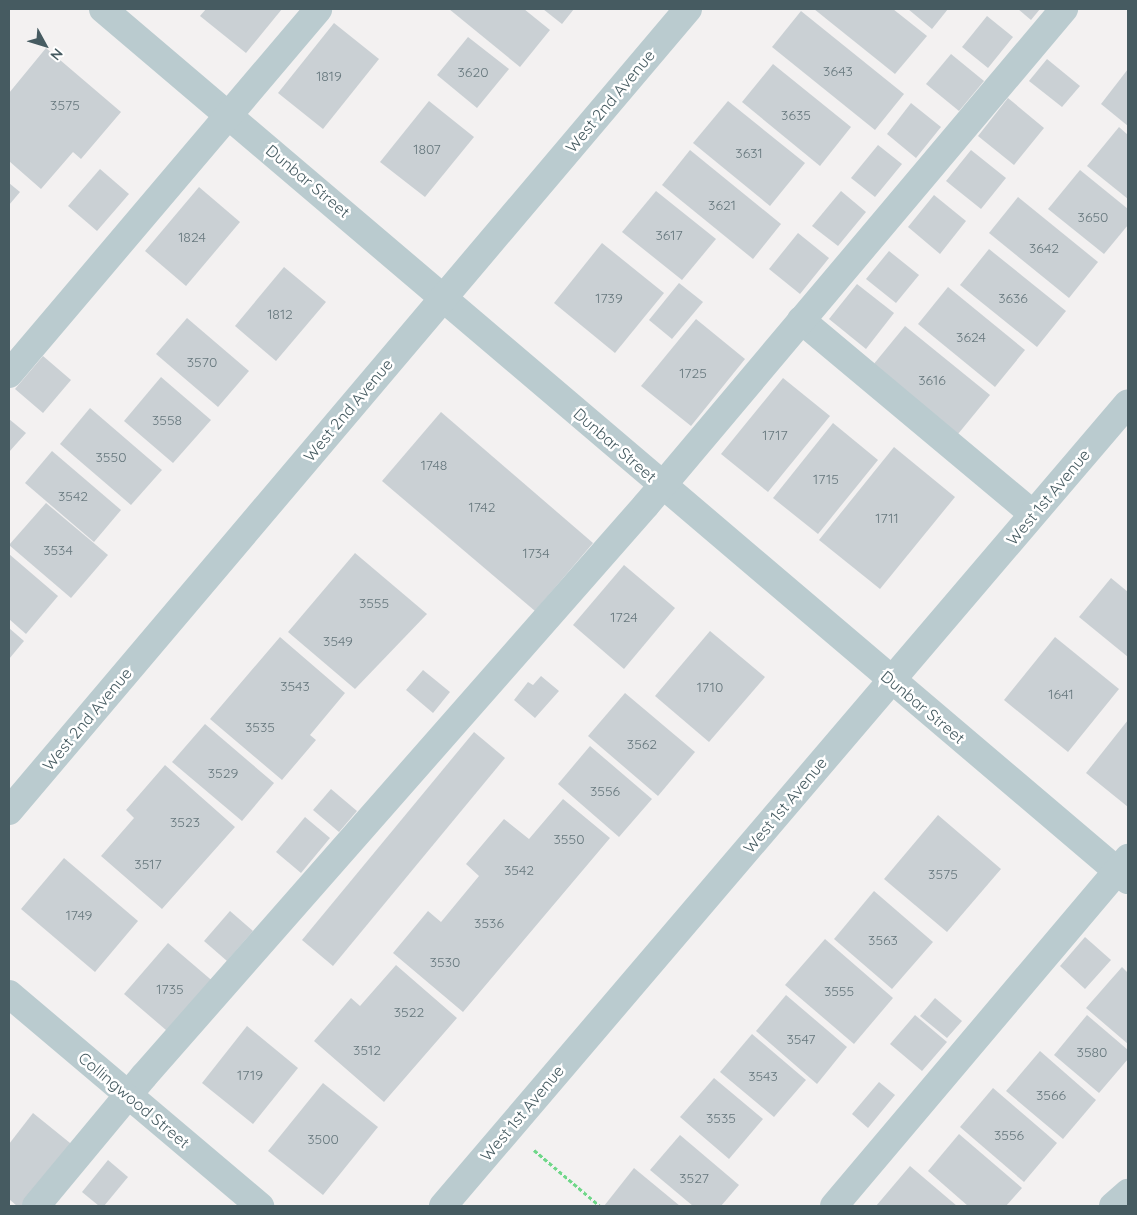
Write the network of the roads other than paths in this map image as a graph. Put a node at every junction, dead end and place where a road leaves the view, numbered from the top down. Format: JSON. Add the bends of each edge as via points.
{"nodes":[{"id":1,"x":103,"y":9,"type":"edge"},
{"id":2,"x":318,"y":9,"type":"edge"},
{"id":3,"x":688,"y":9,"type":"edge"},
{"id":4,"x":1064,"y":9,"type":"edge"},
{"id":5,"x":228,"y":114,"type":"junction"},
{"id":6,"x":444,"y":298,"type":"junction"},
{"id":7,"x":801,"y":320,"type":"junction"},
{"id":8,"x":9,"y":374,"type":"edge"},
{"id":9,"x":1128,"y":403,"type":"edge"},
{"id":10,"x":662,"y":486,"type":"junction"},
{"id":11,"x":1033,"y":514,"type":"junction"},
{"id":12,"x":891,"y":680,"type":"junction"},
{"id":13,"x":9,"y":811,"type":"edge"},
{"id":14,"x":1125,"y":869,"type":"edge"},
{"id":15,"x":9,"y":994,"type":"edge"},
{"id":16,"x":128,"y":1095,"type":"junction"},
{"id":17,"x":1128,"y":1193,"type":"edge"},
{"id":18,"x":36,"y":1206,"type":"edge"},
{"id":19,"x":260,"y":1206,"type":"edge"},
{"id":20,"x":443,"y":1206,"type":"edge"},
{"id":21,"x":834,"y":1206,"type":"edge"},
{"id":22,"x":1114,"y":1206,"type":"edge"}],
"edges":[{"from":1,"to":5,"type":"street","name":"Dunbar Street"},
{"from":2,"to":5,"type":"street"},
{"from":3,"to":6,"type":"street","name":"West 2nd Avenue"},
{"from":4,"to":7,"type":"street"},
{"from":5,"to":6,"type":"street","name":"Dunbar Street"},
{"from":5,"to":8,"type":"street"},
{"from":6,"to":10,"type":"street","name":"Dunbar Street"},
{"from":6,"to":13,"type":"street","name":"West 2nd Avenue"},
{"from":7,"to":10,"type":"street"},
{"from":7,"to":11,"type":"street"},
{"from":9,"to":11,"type":"street","name":"West 1st Avenue"},
{"from":10,"to":12,"type":"street","name":"Dunbar Street"},
{"from":10,"to":16,"type":"street"},
{"from":11,"to":12,"type":"street","name":"West 1st Avenue"},
{"from":12,"to":14,"type":"street","name":"Dunbar Street"},
{"from":12,"to":20,"type":"street","name":"West 1st Avenue"},
{"from":14,"to":21,"type":"street"},
{"from":15,"to":16,"type":"street","name":"Collingwood Street"},
{"from":16,"to":18,"type":"street"},
{"from":16,"to":19,"type":"street","name":"Collingwood Street"},
{"from":17,"to":22,"type":"street"}]}
